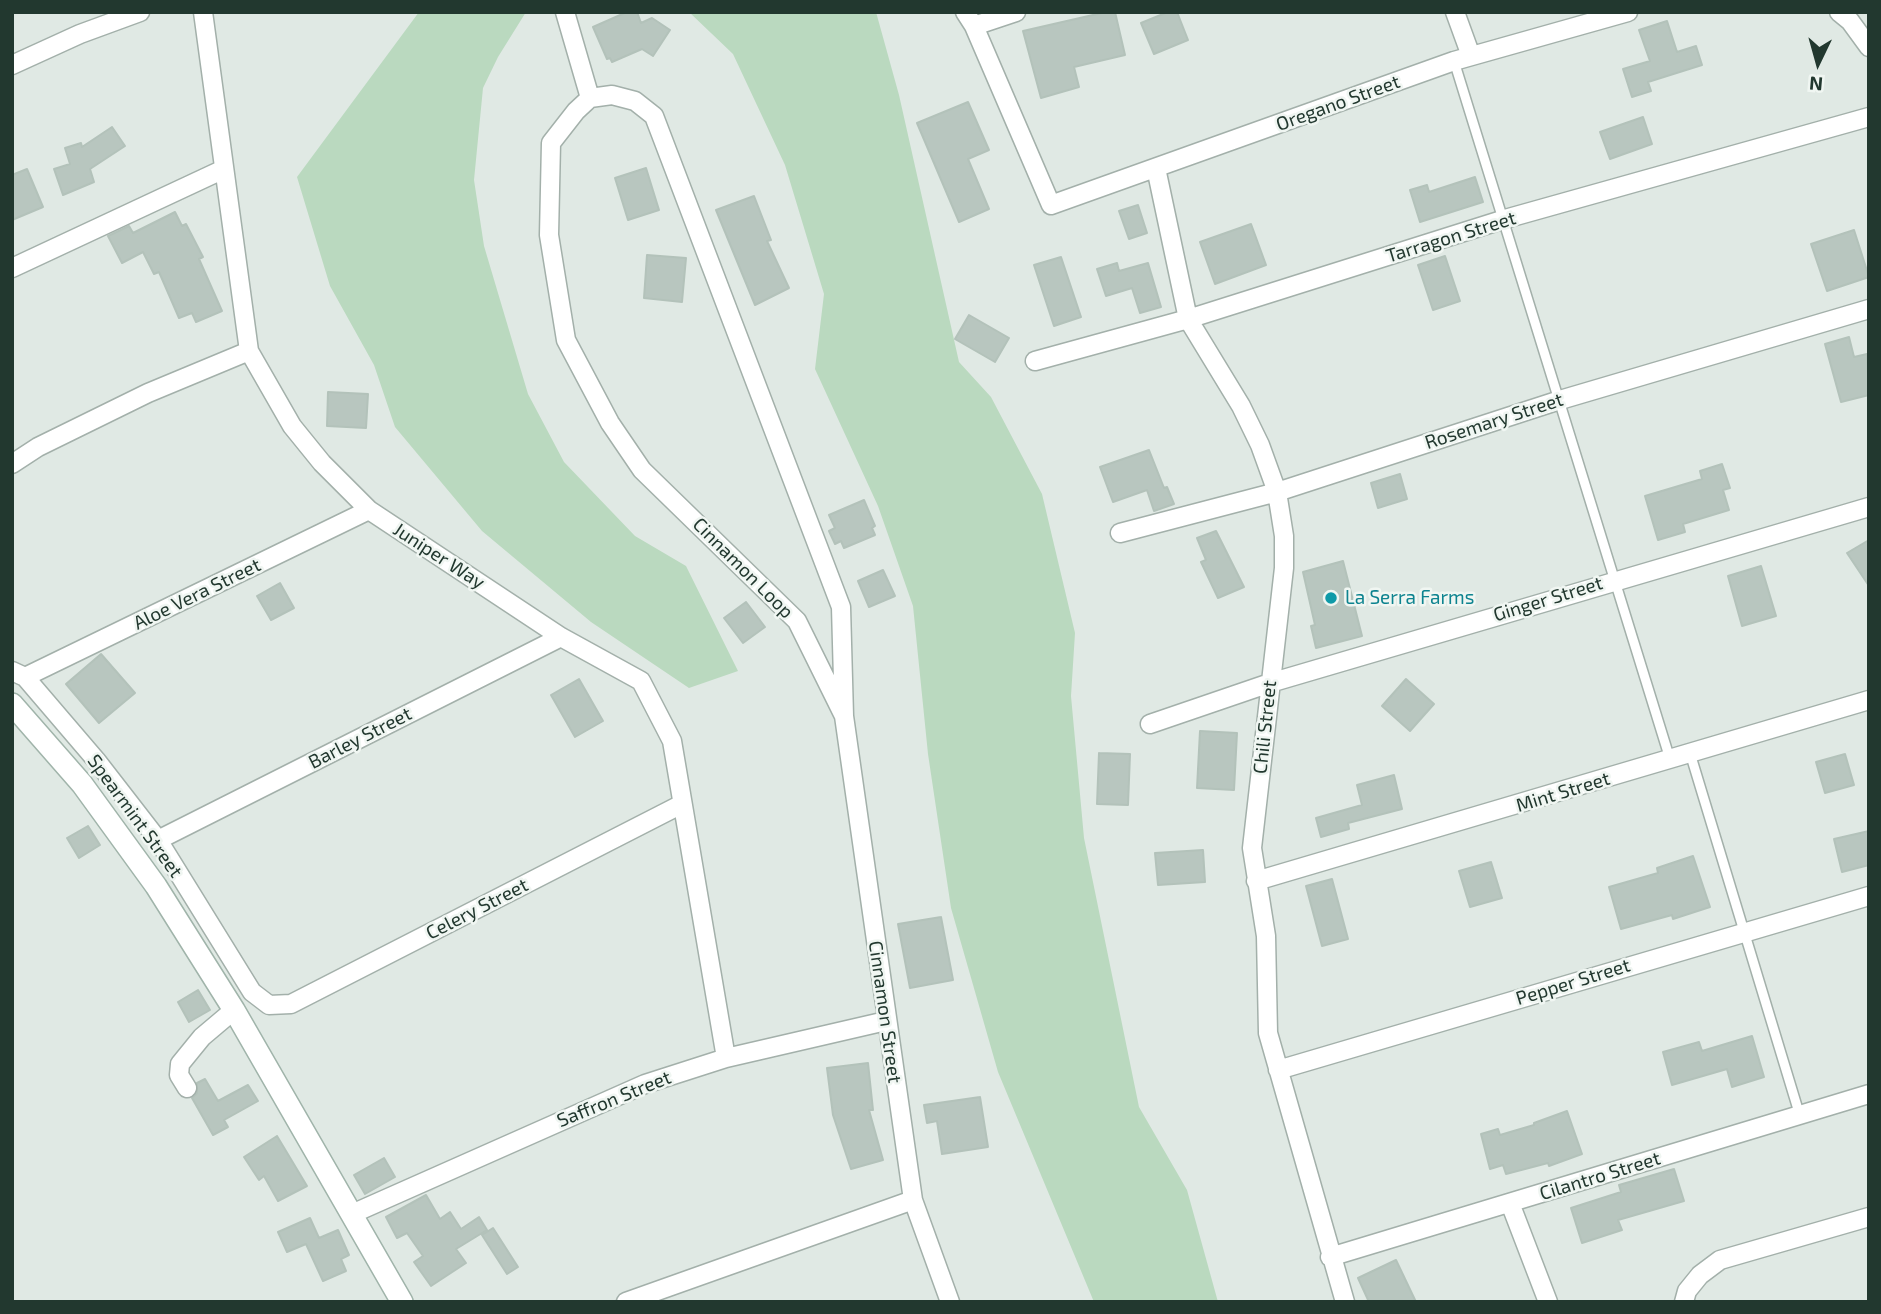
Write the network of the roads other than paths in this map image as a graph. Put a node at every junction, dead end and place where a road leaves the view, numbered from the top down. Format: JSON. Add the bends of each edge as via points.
{"nodes":[{"id":1,"x":139,"y":12,"type":"edge"},
{"id":2,"x":203,"y":12,"type":"edge"},
{"id":3,"x":565,"y":12,"type":"edge"},
{"id":4,"x":1016,"y":12,"type":"edge"},
{"id":5,"x":1455,"y":12,"type":"edge"},
{"id":6,"x":1628,"y":12,"type":"edge"},
{"id":7,"x":1839,"y":12,"type":"edge"},
{"id":8,"x":970,"y":19,"type":"edge"},
{"id":9,"x":1869,"y":47,"type":"edge"},
{"id":10,"x":1463,"y":58,"type":"junction"},
{"id":11,"x":12,"y":65,"type":"edge"},
{"id":12,"x":590,"y":99,"type":"junction"},
{"id":13,"x":1869,"y":117,"type":"edge"},
{"id":14,"x":1156,"y":168,"type":"junction"},
{"id":15,"x":224,"y":169,"type":"junction"},
{"id":16,"x":1504,"y":219,"type":"junction"},
{"id":17,"x":12,"y":268,"type":"edge"},
{"id":18,"x":1869,"y":309,"type":"edge"},
{"id":19,"x":1188,"y":319,"type":"junction"},
{"id":20,"x":249,"y":351,"type":"junction"},
{"id":21,"x":1035,"y":360,"type":"dead end"},
{"id":22,"x":1560,"y":400,"type":"junction"},
{"id":23,"x":12,"y":464,"type":"edge"},
{"id":24,"x":1277,"y":492,"type":"junction"},
{"id":25,"x":1869,"y":507,"type":"edge"},
{"id":26,"x":369,"y":510,"type":"junction"},
{"id":27,"x":1120,"y":533,"type":"dead end"},
{"id":28,"x":1612,"y":580,"type":"junction"},
{"id":29,"x":561,"y":637,"type":"junction"},
{"id":30,"x":19,"y":674,"type":"edge"},
{"id":31,"x":1270,"y":683,"type":"junction"},
{"id":32,"x":1869,"y":700,"type":"edge"},
{"id":33,"x":12,"y":704,"type":"edge"},
{"id":34,"x":844,"y":716,"type":"junction"},
{"id":35,"x":1150,"y":724,"type":"dead end"},
{"id":36,"x":1690,"y":753,"type":"junction"},
{"id":37,"x":1670,"y":759,"type":"junction"},
{"id":38,"x":681,"y":804,"type":"junction"},
{"id":39,"x":158,"y":840,"type":"junction"},
{"id":40,"x":1256,"y":881,"type":"junction"},
{"id":41,"x":1869,"y":896,"type":"edge"},
{"id":42,"x":1745,"y":931,"type":"junction"},
{"id":43,"x":269,"y":1005,"type":"joint"},
{"id":44,"x":234,"y":1010,"type":"junction"},
{"id":45,"x":886,"y":1021,"type":"junction"},
{"id":46,"x":726,"y":1058,"type":"junction"},
{"id":47,"x":1278,"y":1070,"type":"junction"},
{"id":48,"x":187,"y":1088,"type":"dead end"},
{"id":49,"x":1869,"y":1094,"type":"edge"},
{"id":50,"x":1800,"y":1116,"type":"junction"},
{"id":51,"x":913,"y":1200,"type":"junction"},
{"id":52,"x":1510,"y":1203,"type":"junction"},
{"id":53,"x":354,"y":1213,"type":"junction"},
{"id":54,"x":1869,"y":1217,"type":"edge"},
{"id":55,"x":1330,"y":1257,"type":"junction"},
{"id":56,"x":399,"y":1301,"type":"edge"},
{"id":57,"x":626,"y":1302,"type":"edge"},
{"id":58,"x":950,"y":1302,"type":"edge"},
{"id":59,"x":1345,"y":1302,"type":"edge"},
{"id":60,"x":1548,"y":1302,"type":"edge"},
{"id":61,"x":1684,"y":1302,"type":"edge"}],
"edges":[{"from":1,"to":11,"type":"street"},
{"from":2,"to":15,"type":"street","name":"Juniper Way"},
{"from":3,"to":12,"type":"street"},
{"from":4,"to":8,"type":"street"},
{"from":5,"to":10,"type":"street"},
{"from":6,"to":10,"type":"street","name":"Oregano Street"},
{"from":7,"to":9,"type":"street"},
{"from":8,"to":14,"type":"street","name":"Oregano Street","via":[[1051,205]]},
{"from":10,"to":14,"type":"street","name":"Oregano Street"},
{"from":10,"to":16,"type":"lane"},
{"from":12,"to":34,"type":"street","via":[[612,95],[635,101],[654,116],[665,137],[841,607]]},
{"from":12,"to":34,"type":"street","name":"Cinnamon Loop","via":[[551,143],[549,235],[566,340],[610,423],[642,470],[797,621]]},
{"from":13,"to":16,"type":"street","name":"Tarragon Street"},
{"from":14,"to":19,"type":"street","name":"Chili Street"},
{"from":15,"to":17,"type":"street"},
{"from":15,"to":20,"type":"street","name":"Juniper Way"},
{"from":16,"to":19,"type":"street","name":"Tarragon Street"},
{"from":16,"to":22,"type":"lane"},
{"from":18,"to":22,"type":"street","name":"Rosemary Street"},
{"from":19,"to":21,"type":"street","name":"Tarragon Street"},
{"from":19,"to":24,"type":"street","name":"Chili Street","via":[[1241,406]]},
{"from":20,"to":23,"type":"street","via":[[148,393]]},
{"from":20,"to":26,"type":"street","name":"Juniper Way","via":[[292,426]]},
{"from":22,"to":24,"type":"street","name":"Rosemary Street"},
{"from":22,"to":28,"type":"lane"},
{"from":24,"to":27,"type":"street","name":"Rosemary Street"},
{"from":24,"to":31,"type":"street","name":"Chili Street","via":[[1284,568]]},
{"from":25,"to":28,"type":"street","name":"Ginger Street"},
{"from":26,"to":29,"type":"street","name":"Juniper Way"},
{"from":26,"to":30,"type":"street","name":"Aloe Vera Street"},
{"from":28,"to":31,"type":"street","name":"Ginger Street"},
{"from":28,"to":37,"type":"lane"},
{"from":29,"to":38,"type":"street","name":"Juniper Way","via":[[641,681],[672,741]]},
{"from":29,"to":39,"type":"street","name":"Barley Street"},
{"from":30,"to":39,"type":"street","name":"Spearmint Street"},
{"from":31,"to":35,"type":"street","name":"Ginger Street"},
{"from":31,"to":40,"type":"street","name":"Chili Street","via":[[1252,848]]},
{"from":32,"to":36,"type":"street","name":"Mint Street"},
{"from":33,"to":44,"type":"street","via":[[82,784],[130,849]]},
{"from":34,"to":45,"type":"street","name":"Cinnamon Street"},
{"from":36,"to":37,"type":"street","name":"Mint Street"},
{"from":36,"to":42,"type":"lane"},
{"from":37,"to":40,"type":"street","name":"Mint Street"},
{"from":38,"to":43,"type":"street","name":"Celery Street","via":[[291,1004]]},
{"from":38,"to":46,"type":"street","name":"Juniper Way"},
{"from":39,"to":43,"type":"street","name":"Spearmint Street","via":[[251,992]]},
{"from":40,"to":47,"type":"street","name":"Chili Street","via":[[1266,936],[1268,1033]]},
{"from":41,"to":42,"type":"street","name":"Pepper Street"},
{"from":42,"to":47,"type":"street","name":"Pepper Street"},
{"from":42,"to":50,"type":"lane"},
{"from":44,"to":48,"type":"street","via":[[202,1037],[180,1064],[179,1075]]},
{"from":44,"to":53,"type":"street"},
{"from":45,"to":46,"type":"street","name":"Saffron Street"},
{"from":45,"to":51,"type":"street","name":"Cinnamon Street"},
{"from":46,"to":53,"type":"street","name":"Saffron Street","via":[[645,1084]]},
{"from":47,"to":55,"type":"street","name":"Chili Street"},
{"from":49,"to":50,"type":"street","name":"Cilantro Street"},
{"from":50,"to":52,"type":"street","name":"Cilantro Street"},
{"from":51,"to":57,"type":"street"},
{"from":51,"to":58,"type":"street","name":"Cinnamon Street"},
{"from":52,"to":55,"type":"street","name":"Cilantro Street"},
{"from":52,"to":60,"type":"street"},
{"from":53,"to":56,"type":"street"},
{"from":54,"to":61,"type":"street","via":[[1720,1260],[1687,1290]]},
{"from":55,"to":59,"type":"street","name":"Chili Street"}]}
